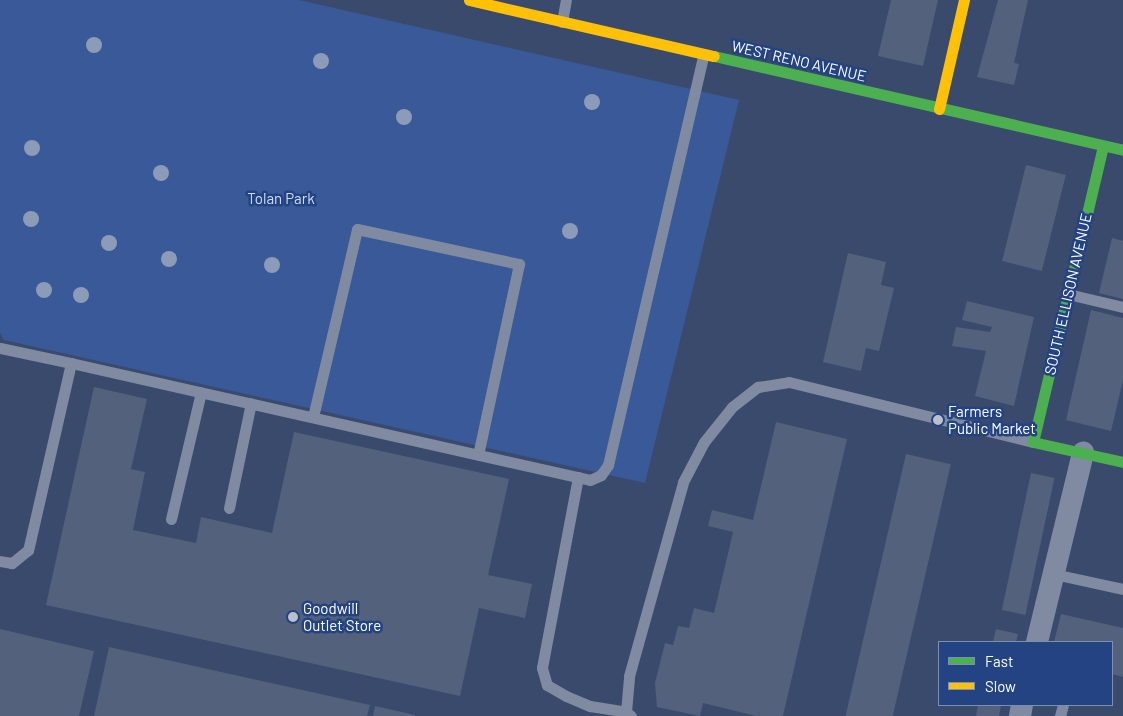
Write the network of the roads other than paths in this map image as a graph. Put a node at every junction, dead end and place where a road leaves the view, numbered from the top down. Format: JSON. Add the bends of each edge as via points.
{"nodes":[{"id":1,"x":468,"y":0,"type":"edge"},
{"id":2,"x":566,"y":0,"type":"edge"},
{"id":3,"x":964,"y":0,"type":"edge"},
{"id":4,"x":562,"y":22,"type":"junction"},
{"id":5,"x":704,"y":54,"type":"junction"},
{"id":6,"x":939,"y":109,"type":"junction"},
{"id":7,"x":1103,"y":146,"type":"junction"},
{"id":8,"x":1123,"y":150,"type":"edge"},
{"id":9,"x":1068,"y":294,"type":"junction"},
{"id":10,"x":1123,"y":307,"type":"edge"},
{"id":11,"x":0,"y":348,"type":"edge"},
{"id":12,"x":71,"y":363,"type":"junction"},
{"id":13,"x":201,"y":392,"type":"junction"},
{"id":14,"x":252,"y":404,"type":"junction"},
{"id":15,"x":313,"y":417,"type":"junction"},
{"id":16,"x":1033,"y":442,"type":"junction"},
{"id":17,"x":1083,"y":453,"type":"junction"},
{"id":18,"x":478,"y":454,"type":"junction"},
{"id":19,"x":1123,"y":462,"type":"edge"},
{"id":20,"x":578,"y":477,"type":"junction"},
{"id":21,"x":229,"y":508,"type":"dead end"},
{"id":22,"x":171,"y":519,"type":"dead end"},
{"id":23,"x":0,"y":560,"type":"edge"},
{"id":24,"x":1054,"y":574,"type":"junction"},
{"id":25,"x":1123,"y":589,"type":"edge"},
{"id":26,"x":1038,"y":641,"type":"edge"},
{"id":27,"x":628,"y":714,"type":"edge"}],
"edges":[{"from":1,"to":4,"type":"main road","name":"WEST RENO AVENUE"},
{"from":2,"to":4,"type":"lane"},
{"from":3,"to":6,"type":"main road"},
{"from":4,"to":5,"type":"main road","name":"WEST RENO AVENUE"},
{"from":5,"to":6,"type":"main road","name":"WEST RENO AVENUE"},
{"from":5,"to":20,"type":"lane","via":[[608,465],[601,475],[590,480]]},
{"from":6,"to":7,"type":"main road","name":"WEST RENO AVENUE"},
{"from":7,"to":8,"type":"main road","name":"WEST RENO AVENUE"},
{"from":7,"to":9,"type":"main road","name":"SOUTH ELLISON AVENUE"},
{"from":9,"to":10,"type":"lane"},
{"from":9,"to":16,"type":"main road","name":"SOUTH ELLISON AVENUE"},
{"from":11,"to":12,"type":"lane"},
{"from":12,"to":13,"type":"lane"},
{"from":12,"to":23,"type":"lane","via":[[28,550],[12,563]]},
{"from":13,"to":14,"type":"lane"},
{"from":13,"to":22,"type":"lane"},
{"from":14,"to":15,"type":"lane"},
{"from":14,"to":21,"type":"lane"},
{"from":15,"to":18,"type":"lane"},
{"from":15,"to":18,"type":"lane","via":[[357,229],[519,264]]},
{"from":16,"to":17,"type":"main road"},
{"from":16,"to":27,"type":"lane","via":[[789,382],[758,387],[732,407],[704,442],[683,482],[629,676]]},
{"from":17,"to":19,"type":"main road"},
{"from":17,"to":24,"type":"street"},
{"from":18,"to":20,"type":"lane"},
{"from":20,"to":27,"type":"lane","via":[[542,668],[546,685],[566,696],[590,706]]},
{"from":24,"to":25,"type":"lane"},
{"from":24,"to":26,"type":"street"}]}
